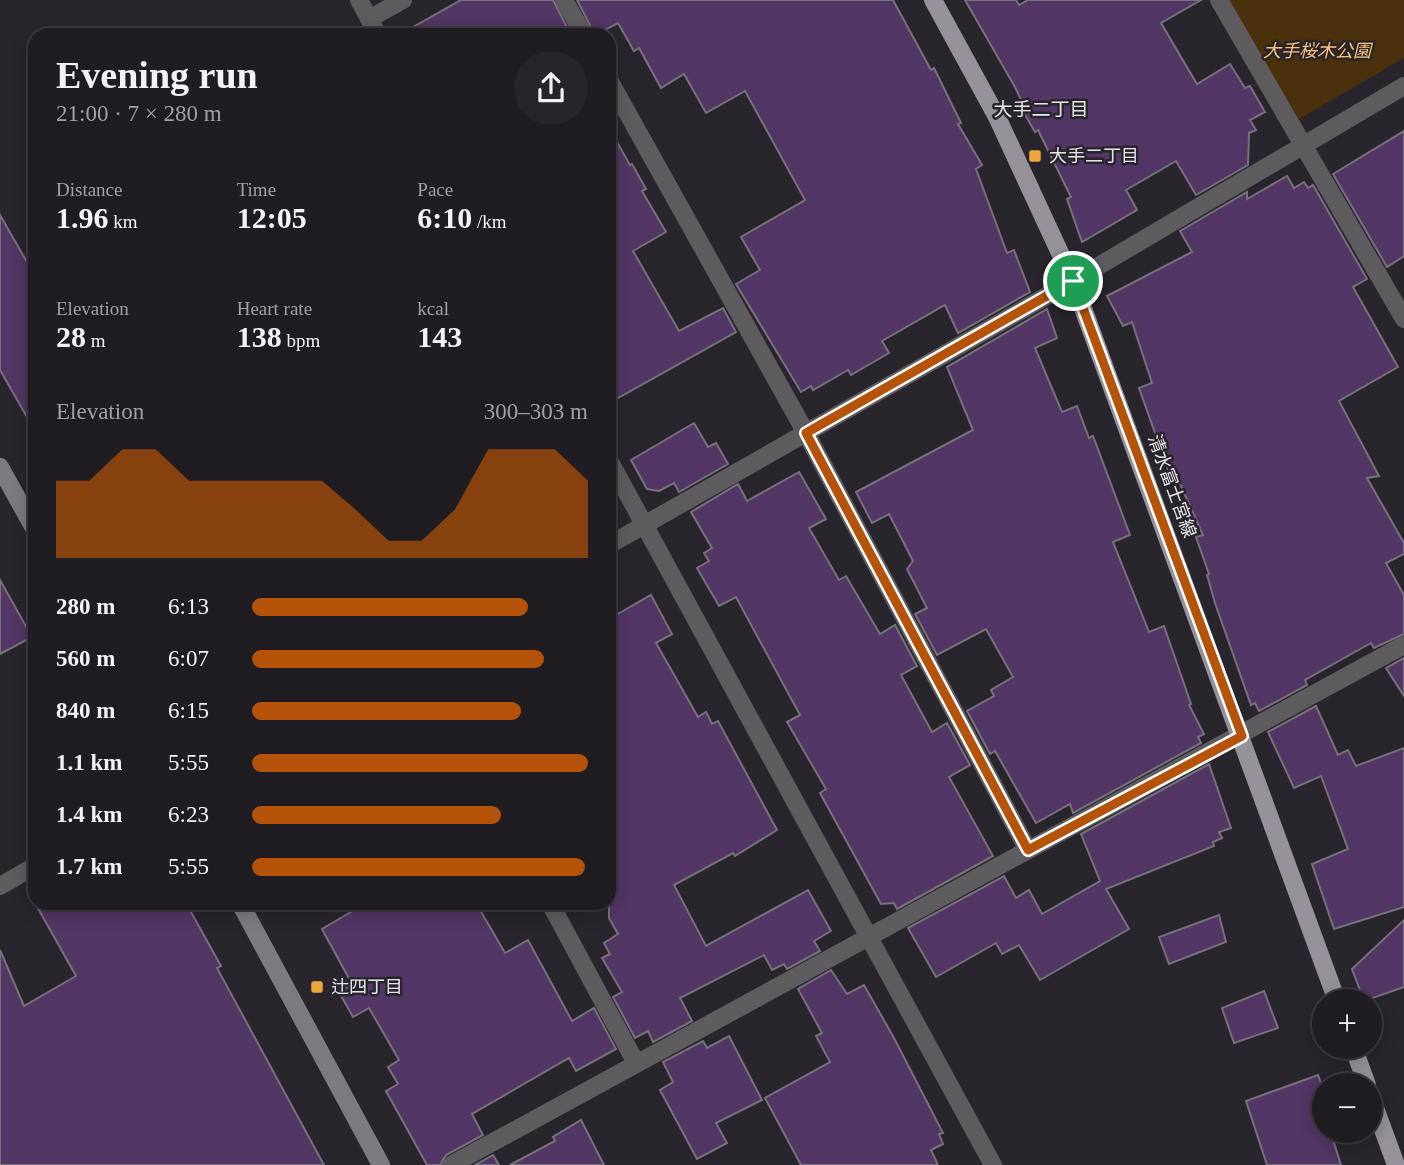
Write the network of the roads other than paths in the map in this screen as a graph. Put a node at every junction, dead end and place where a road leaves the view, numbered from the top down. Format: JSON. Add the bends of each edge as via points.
{"nodes":[{"id":1,"x":359,"y":0,"type":"edge"},
{"id":2,"x":403,"y":0,"type":"edge"},
{"id":3,"x":565,"y":0,"type":"edge"},
{"id":4,"x":933,"y":0,"type":"edge"},
{"id":5,"x":1219,"y":0,"type":"edge"},
{"id":6,"x":374,"y":27,"type":"edge"},
{"id":7,"x":580,"y":28,"type":"edge"},
{"id":8,"x":1404,"y":86,"type":"edge"},
{"id":9,"x":616,"y":93,"type":"edge"},
{"id":10,"x":1303,"y":145,"type":"junction"},
{"id":11,"x":1073,"y":281,"type":"junction"},
{"id":12,"x":1404,"y":319,"type":"edge"},
{"id":13,"x":806,"y":433,"type":"junction"},
{"id":14,"x":0,"y":467,"type":"edge"},
{"id":15,"x":616,"y":473,"type":"edge"},
{"id":16,"x":28,"y":517,"type":"edge"},
{"id":17,"x":644,"y":526,"type":"junction"},
{"id":18,"x":616,"y":541,"type":"edge"},
{"id":19,"x":1404,"y":645,"type":"edge"},
{"id":20,"x":1242,"y":736,"type":"junction"},
{"id":21,"x":1028,"y":850,"type":"junction"},
{"id":22,"x":28,"y":870,"type":"edge"},
{"id":23,"x":0,"y":886,"type":"edge"},
{"id":24,"x":244,"y":910,"type":"edge"},
{"id":25,"x":554,"y":910,"type":"edge"},
{"id":26,"x":870,"y":937,"type":"junction"},
{"id":27,"x":1333,"y":989,"type":"edge"},
{"id":28,"x":636,"y":1063,"type":"junction"},
{"id":29,"x":1382,"y":1127,"type":"edge"},
{"id":30,"x":381,"y":1165,"type":"edge"},
{"id":31,"x":451,"y":1165,"type":"edge"},
{"id":32,"x":993,"y":1165,"type":"edge"},
{"id":33,"x":1396,"y":1165,"type":"edge"}],
"edges":[{"from":1,"to":6,"type":"street"},
{"from":2,"to":6,"type":"street"},
{"from":3,"to":7,"type":"street"},
{"from":4,"to":11,"type":"main road","name":"清水富士宮線","via":[[998,117]]},
{"from":5,"to":10,"type":"street"},
{"from":8,"to":10,"type":"street"},
{"from":9,"to":13,"type":"street"},
{"from":10,"to":11,"type":"street"},
{"from":10,"to":12,"type":"street"},
{"from":11,"to":13,"type":"street"},
{"from":11,"to":20,"type":"main road","name":"清水富士宮線"},
{"from":13,"to":17,"type":"street"},
{"from":13,"to":21,"type":"street"},
{"from":14,"to":16,"type":"street"},
{"from":15,"to":17,"type":"street"},
{"from":17,"to":18,"type":"street"},
{"from":17,"to":26,"type":"street"},
{"from":19,"to":20,"type":"street"},
{"from":20,"to":21,"type":"street"},
{"from":20,"to":27,"type":"main road","name":"清水富士宮線"},
{"from":21,"to":26,"type":"street"},
{"from":22,"to":23,"type":"street"},
{"from":24,"to":30,"type":"street"},
{"from":25,"to":28,"type":"street"},
{"from":26,"to":28,"type":"street"},
{"from":26,"to":32,"type":"street"},
{"from":28,"to":31,"type":"street"},
{"from":29,"to":33,"type":"main road"}]}
